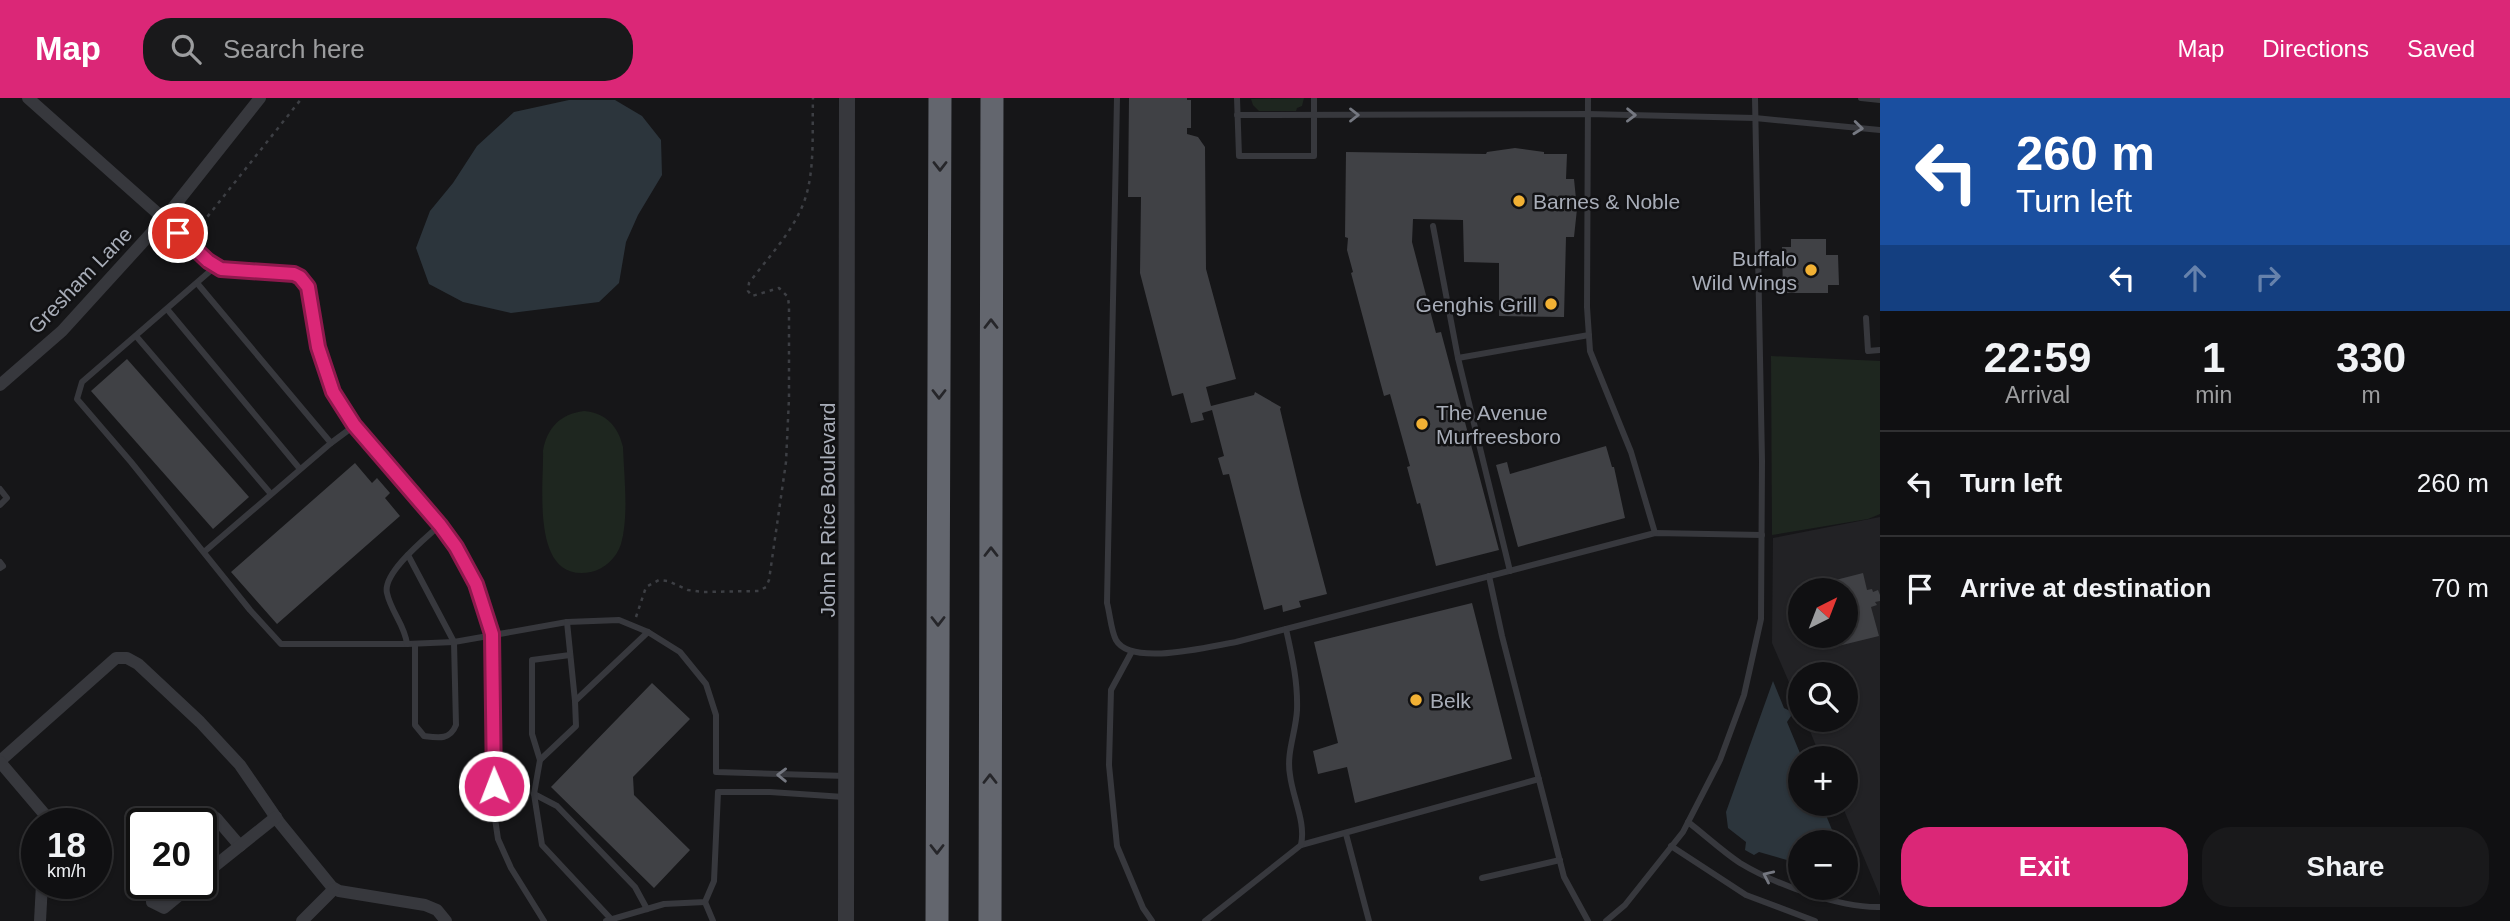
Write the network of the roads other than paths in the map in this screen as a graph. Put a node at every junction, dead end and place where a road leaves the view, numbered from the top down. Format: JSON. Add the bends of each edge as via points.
{"nodes":[{"id":1,"x":28,"y":98,"type":"edge"},
{"id":2,"x":260,"y":98,"type":"edge"},
{"id":3,"x":847,"y":98,"type":"edge"},
{"id":4,"x":940,"y":98,"type":"edge"},
{"id":5,"x":992,"y":98,"type":"edge"},
{"id":6,"x":1117,"y":98,"type":"edge"},
{"id":7,"x":1237,"y":98,"type":"edge"},
{"id":8,"x":1314,"y":98,"type":"edge"},
{"id":9,"x":1588,"y":98,"type":"edge"},
{"id":10,"x":1755,"y":98,"type":"edge"},
{"id":11,"x":1861,"y":98,"type":"edge"},
{"id":12,"x":1880,"y":100,"type":"edge"},
{"id":13,"x":1588,"y":114,"type":"junction"},
{"id":14,"x":1237,"y":115,"type":"junction"},
{"id":15,"x":1314,"y":115,"type":"junction"},
{"id":16,"x":1755,"y":118,"type":"junction"},
{"id":17,"x":1880,"y":131,"type":"edge"},
{"id":18,"x":164,"y":219,"type":"junction"},
{"id":19,"x":1433,"y":226,"type":"dead end"},
{"id":20,"x":216,"y":266,"type":"junction"},
{"id":21,"x":197,"y":283,"type":"junction"},
{"id":22,"x":167,"y":309,"type":"junction"},
{"id":23,"x":1866,"y":318,"type":"dead end"},
{"id":24,"x":1589,"y":335,"type":"junction"},
{"id":25,"x":136,"y":336,"type":"junction"},
{"id":26,"x":1880,"y":350,"type":"edge"},
{"id":27,"x":1458,"y":358,"type":"junction"},
{"id":28,"x":0,"y":385,"type":"edge"},
{"id":29,"x":354,"y":425,"type":"junction"},
{"id":30,"x":331,"y":443,"type":"junction"},
{"id":31,"x":300,"y":469,"type":"junction"},
{"id":32,"x":0,"y":489,"type":"edge"},
{"id":33,"x":271,"y":494,"type":"junction"},
{"id":34,"x":0,"y":505,"type":"edge"},
{"id":35,"x":440,"y":525,"type":"junction"},
{"id":36,"x":1655,"y":533,"type":"junction"},
{"id":37,"x":1762,"y":535,"type":"junction"},
{"id":38,"x":204,"y":552,"type":"junction"},
{"id":39,"x":408,"y":555,"type":"junction"},
{"id":40,"x":0,"y":562,"type":"edge"},
{"id":41,"x":0,"y":568,"type":"edge"},
{"id":42,"x":1510,"y":571,"type":"junction"},
{"id":43,"x":1489,"y":576,"type":"junction"},
{"id":44,"x":567,"y":622,"type":"junction"},
{"id":45,"x":1286,"y":629,"type":"junction"},
{"id":46,"x":648,"y":632,"type":"junction"},
{"id":47,"x":492,"y":634,"type":"junction"},
{"id":48,"x":454,"y":642,"type":"junction"},
{"id":49,"x":407,"y":644,"type":"junction"},
{"id":50,"x":415,"y":644,"type":"junction"},
{"id":51,"x":1131,"y":653,"type":"junction"},
{"id":52,"x":570,"y":655,"type":"junction"},
{"id":53,"x":575,"y":701,"type":"junction"},
{"id":54,"x":540,"y":760,"type":"junction"},
{"id":55,"x":0,"y":762,"type":"edge"},
{"id":56,"x":848,"y":776,"type":"junction"},
{"id":57,"x":1539,"y":779,"type":"junction"},
{"id":58,"x":534,"y":794,"type":"junction"},
{"id":59,"x":846,"y":797,"type":"junction"},
{"id":60,"x":39,"y":808,"type":"edge"},
{"id":61,"x":276,"y":817,"type":"junction"},
{"id":62,"x":217,"y":819,"type":"edge"},
{"id":63,"x":1688,"y":822,"type":"junction"},
{"id":64,"x":1346,"y":834,"type":"junction"},
{"id":65,"x":1301,"y":845,"type":"junction"},
{"id":66,"x":240,"y":846,"type":"junction"},
{"id":67,"x":1671,"y":846,"type":"junction"},
{"id":68,"x":1560,"y":860,"type":"junction"},
{"id":69,"x":217,"y":864,"type":"edge"},
{"id":70,"x":1482,"y":878,"type":"dead end"},
{"id":71,"x":334,"y":889,"type":"junction"},
{"id":72,"x":41,"y":899,"type":"edge"},
{"id":73,"x":152,"y":899,"type":"edge"},
{"id":74,"x":175,"y":899,"type":"edge"},
{"id":75,"x":705,"y":902,"type":"junction"},
{"id":76,"x":1880,"y":907,"type":"edge"},
{"id":77,"x":647,"y":909,"type":"junction"},
{"id":78,"x":609,"y":920,"type":"edge"},
{"id":79,"x":40,"y":921,"type":"edge"},
{"id":80,"x":302,"y":921,"type":"edge"},
{"id":81,"x":446,"y":921,"type":"edge"},
{"id":82,"x":544,"y":921,"type":"edge"},
{"id":83,"x":713,"y":921,"type":"edge"},
{"id":84,"x":846,"y":921,"type":"edge"},
{"id":85,"x":937,"y":921,"type":"edge"},
{"id":86,"x":990,"y":921,"type":"edge"},
{"id":87,"x":1152,"y":921,"type":"edge"},
{"id":88,"x":1205,"y":921,"type":"edge"},
{"id":89,"x":1369,"y":921,"type":"edge"},
{"id":90,"x":1588,"y":921,"type":"edge"},
{"id":91,"x":1606,"y":921,"type":"edge"},
{"id":92,"x":1815,"y":921,"type":"edge"}],
"edges":[{"from":1,"to":18,"type":"street"},
{"from":2,"to":18,"type":"street","name":"Gresham Lane"},
{"from":3,"to":56,"type":"street","name":"John R Rice Boulevard"},
{"from":4,"to":85,"type":"highway","one_way":true},
{"from":86,"to":5,"type":"highway","one_way":true},
{"from":6,"to":51,"type":"lane","via":[[1107,603],[1116,641]]},
{"from":7,"to":14,"type":"lane"},
{"from":8,"to":15,"type":"lane"},
{"from":9,"to":13,"type":"lane"},
{"from":10,"to":16,"type":"lane"},
{"from":11,"to":12,"type":"lane"},
{"from":15,"to":13,"type":"lane","one_way":true},
{"from":13,"to":16,"type":"lane","one_way":true},
{"from":13,"to":24,"type":"lane"},
{"from":14,"to":15,"type":"lane"},
{"from":14,"to":15,"type":"lane","via":[[1239,156],[1314,156]]},
{"from":16,"to":17,"type":"lane","one_way":true},
{"from":16,"to":37,"type":"lane"},
{"from":18,"to":20,"type":"lane"},
{"from":18,"to":28,"type":"street","name":"Gresham Lane","via":[[62,331]]},
{"from":19,"to":27,"type":"lane"},
{"from":20,"to":21,"type":"lane"},
{"from":20,"to":29,"type":"lane","via":[[294,274],[305,281],[318,347],[333,392]]},
{"from":21,"to":22,"type":"lane"},
{"from":21,"to":30,"type":"lane"},
{"from":22,"to":25,"type":"lane"},
{"from":22,"to":31,"type":"lane"},
{"from":23,"to":26,"type":"lane","via":[[1868,351]]},
{"from":24,"to":27,"type":"lane"},
{"from":24,"to":36,"type":"lane","via":[[1590,351],[1631,452]]},
{"from":25,"to":33,"type":"lane"},
{"from":25,"to":38,"type":"lane","via":[[82,382],[77,399]]},
{"from":27,"to":42,"type":"lane"},
{"from":29,"to":30,"type":"lane"},
{"from":29,"to":35,"type":"lane"},
{"from":30,"to":31,"type":"lane"},
{"from":31,"to":33,"type":"lane"},
{"from":32,"to":34,"type":"lane","via":[[7,498]]},
{"from":33,"to":38,"type":"lane"},
{"from":35,"to":39,"type":"lane"},
{"from":35,"to":47,"type":"lane","via":[[476,584]]},
{"from":36,"to":37,"type":"lane"},
{"from":36,"to":42,"type":"lane"},
{"from":37,"to":63,"type":"lane","via":[[1761,619],[1744,695],[1720,760]]},
{"from":38,"to":49,"type":"lane","via":[[281,644]]},
{"from":39,"to":48,"type":"lane"},
{"from":39,"to":49,"type":"lane","via":[[387,585]]},
{"from":40,"to":41,"type":"lane"},
{"from":42,"to":43,"type":"lane"},
{"from":43,"to":45,"type":"lane"},
{"from":43,"to":57,"type":"lane"},
{"from":44,"to":46,"type":"lane","via":[[618,620]]},
{"from":44,"to":47,"type":"lane"},
{"from":44,"to":52,"type":"lane"},
{"from":45,"to":51,"type":"lane","via":[[1170,653]]},
{"from":45,"to":65,"type":"lane","via":[[1297,680],[1289,774],[1304,833]]},
{"from":46,"to":53,"type":"lane"},
{"from":56,"to":46,"type":"lane","one_way":true,"via":[[716,772],[716,715],[706,684],[680,652]]},
{"from":47,"to":48,"type":"lane"},
{"from":47,"to":82,"type":"lane","via":[[498,839]]},
{"from":48,"to":50,"type":"lane"},
{"from":48,"to":50,"type":"lane","via":[[456,725],[443,738],[424,736],[415,725]]},
{"from":49,"to":50,"type":"lane"},
{"from":51,"to":87,"type":"lane","via":[[1111,690],[1109,765],[1117,846]]},
{"from":52,"to":53,"type":"lane"},
{"from":52,"to":54,"type":"lane","via":[[532,660],[532,734]]},
{"from":53,"to":54,"type":"lane","via":[[576,726]]},
{"from":54,"to":58,"type":"lane"},
{"from":55,"to":60,"type":"street"},
{"from":55,"to":61,"type":"street","via":[[116,658],[127,658],[200,722],[240,765]]},
{"from":56,"to":59,"type":"street","name":"John R Rice Boulevard"},
{"from":57,"to":64,"type":"lane"},
{"from":57,"to":68,"type":"lane"},
{"from":58,"to":77,"type":"lane","via":[[557,806],[635,887]]},
{"from":58,"to":78,"type":"lane","via":[[542,845]]},
{"from":59,"to":75,"type":"lane","via":[[718,792],[714,881]]},
{"from":59,"to":84,"type":"street","name":"John R Rice Boulevard"},
{"from":61,"to":66,"type":"street"},
{"from":61,"to":71,"type":"street"},
{"from":62,"to":66,"type":"street"},
{"from":63,"to":67,"type":"lane"},
{"from":76,"to":63,"type":"lane","one_way":true,"via":[[1862,907],[1797,890],[1740,863]]},
{"from":64,"to":65,"type":"lane"},
{"from":64,"to":89,"type":"lane"},
{"from":65,"to":88,"type":"lane"},
{"from":66,"to":69,"type":"street"},
{"from":67,"to":91,"type":"lane","via":[[1625,905]]},
{"from":67,"to":92,"type":"lane","via":[[1746,895]]},
{"from":68,"to":70,"type":"lane"},
{"from":68,"to":90,"type":"lane"},
{"from":71,"to":80,"type":"street"},
{"from":71,"to":81,"type":"street","via":[[425,905]]},
{"from":72,"to":79,"type":"street"},
{"from":73,"to":74,"type":"street","via":[[164,908]]},
{"from":75,"to":77,"type":"lane"},
{"from":75,"to":83,"type":"lane"},
{"from":77,"to":78,"type":"lane"}]}
